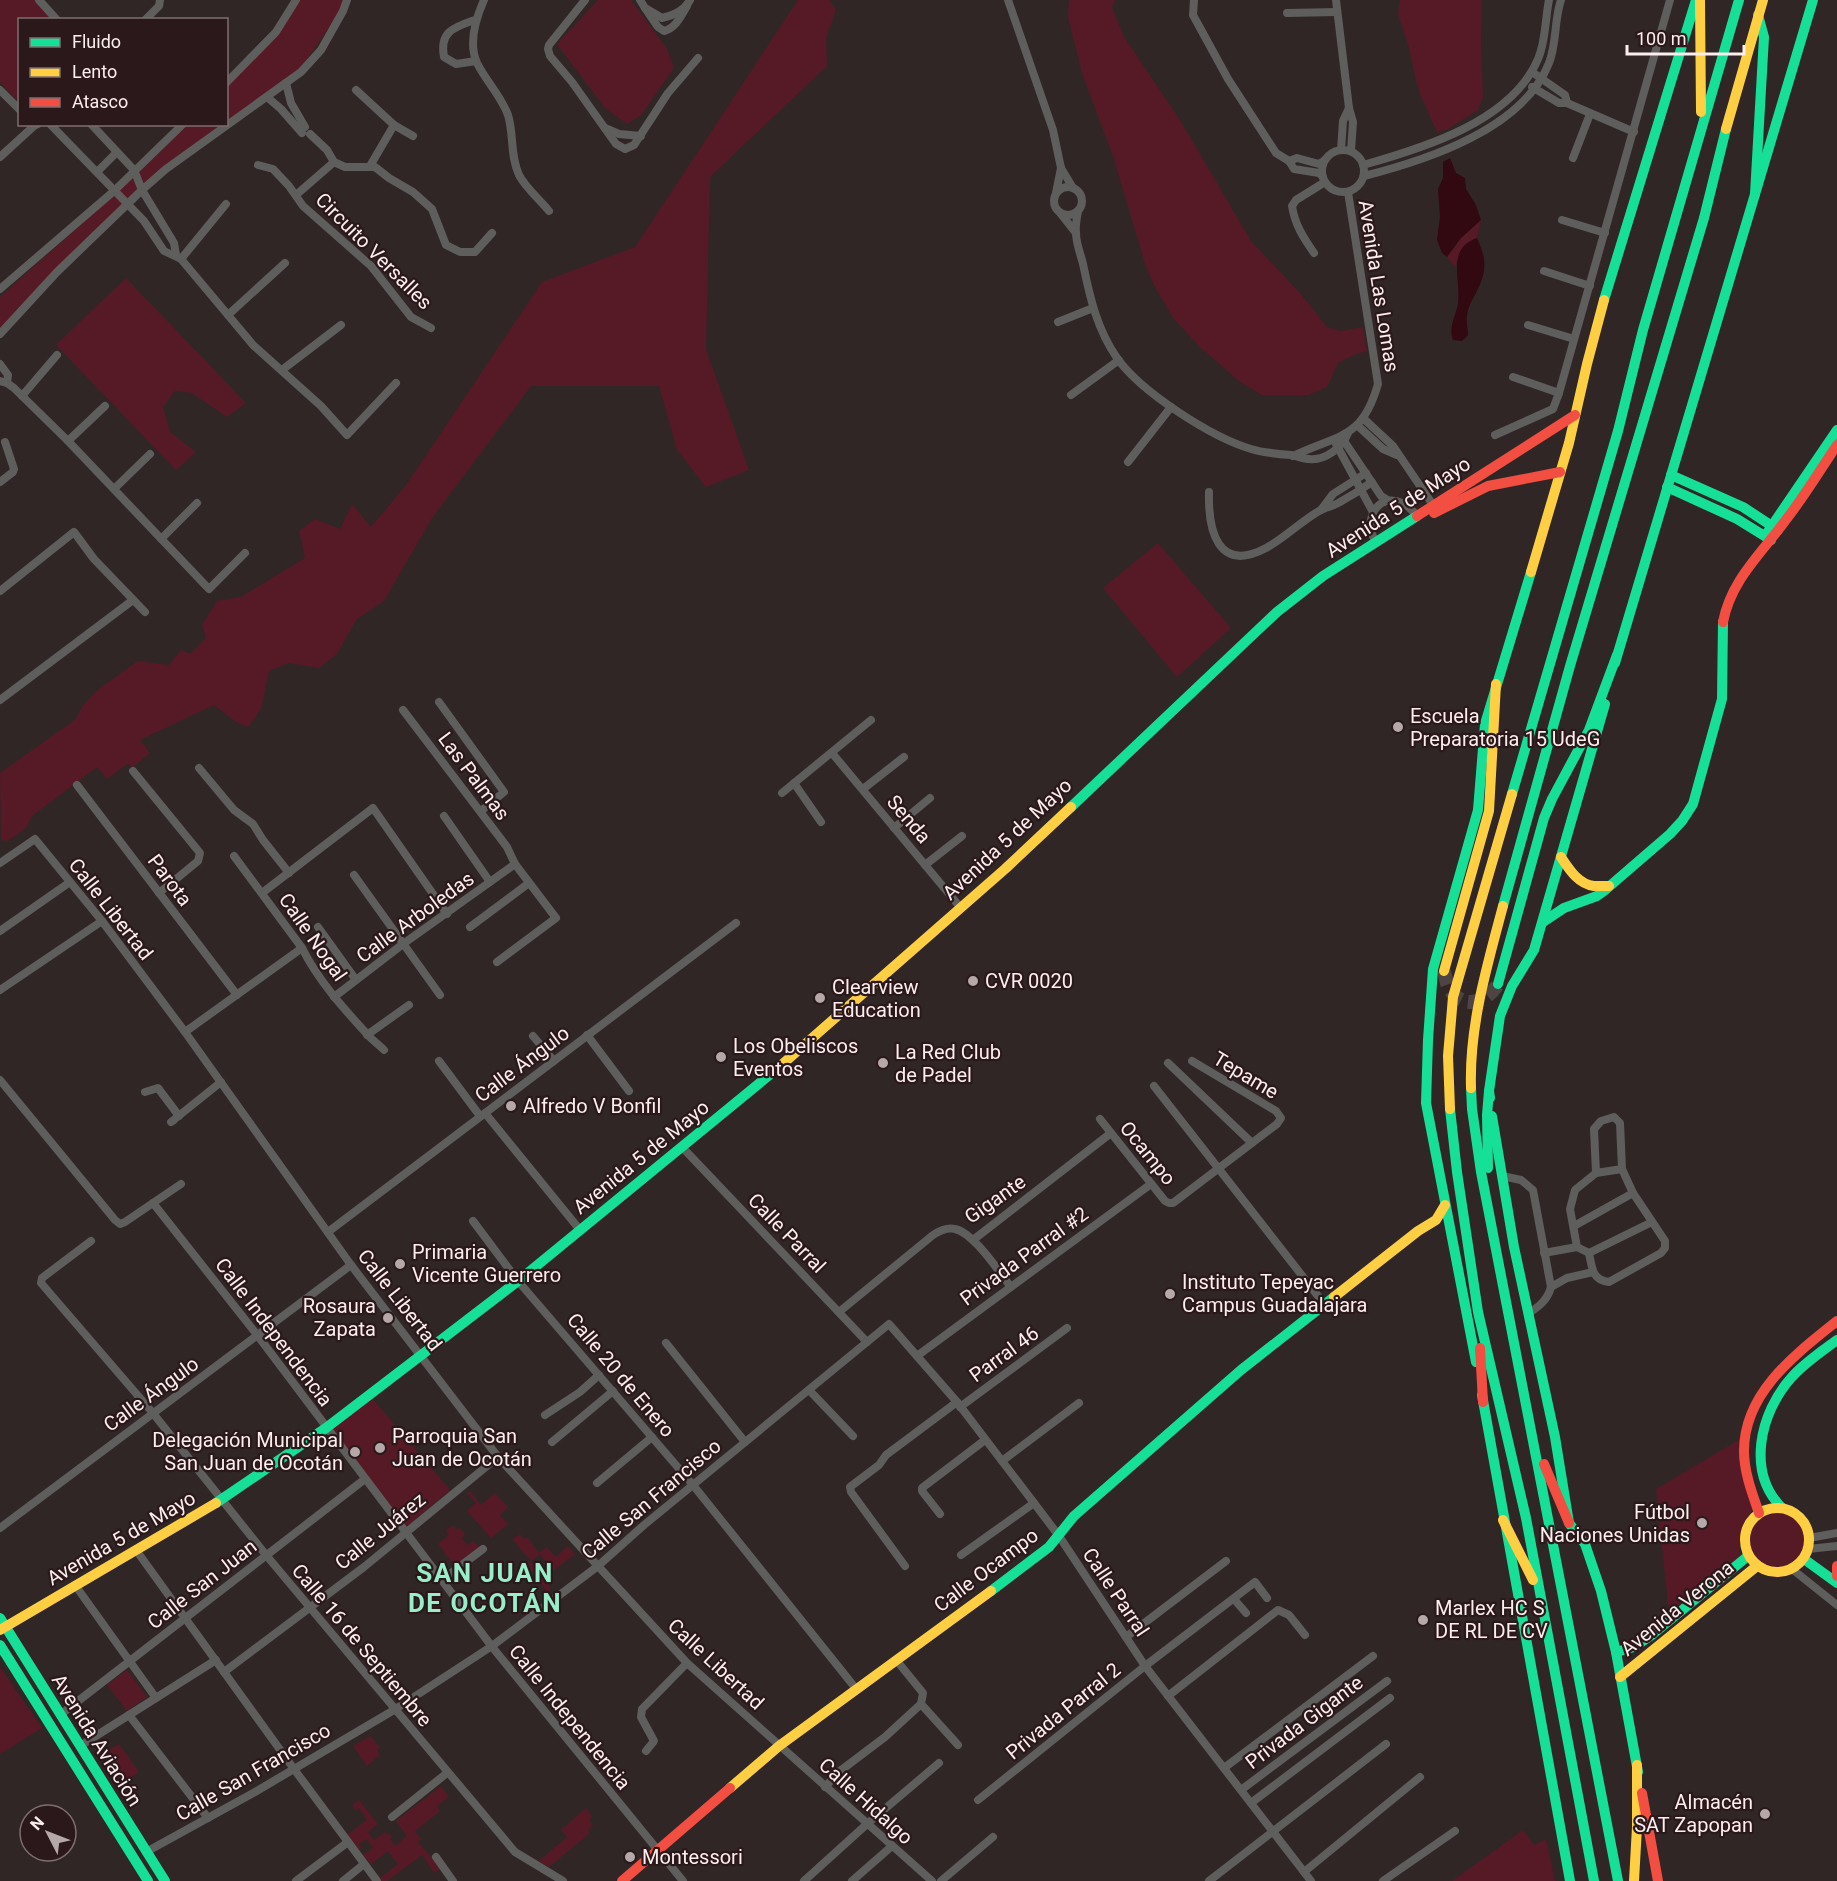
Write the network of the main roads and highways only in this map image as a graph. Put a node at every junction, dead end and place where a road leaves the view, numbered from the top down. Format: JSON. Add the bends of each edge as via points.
{"nodes":[{"id":1,"x":1698,"y":0,"type":"edge"},
{"id":2,"x":1739,"y":0,"type":"edge"},
{"id":3,"x":1763,"y":0,"type":"edge"},
{"id":4,"x":1813,"y":0,"type":"edge"},
{"id":5,"x":1758,"y":15,"type":"junction"},
{"id":6,"x":1701,"y":128,"type":"junction"},
{"id":7,"x":1755,"y":194,"type":"junction"},
{"id":8,"x":1575,"y":415,"type":"junction"},
{"id":9,"x":1837,"y":430,"type":"edge"},
{"id":10,"x":1837,"y":445,"type":"edge"},
{"id":11,"x":1560,"y":472,"type":"junction"},
{"id":12,"x":1671,"y":475,"type":"junction"},
{"id":13,"x":1667,"y":487,"type":"junction"},
{"id":14,"x":1743,"y":507,"type":"junction"},
{"id":15,"x":1737,"y":519,"type":"junction"},
{"id":16,"x":1775,"y":529,"type":"junction"},
{"id":17,"x":1768,"y":538,"type":"junction"},
{"id":18,"x":1248,"y":639,"type":"junction"},
{"id":19,"x":1617,"y":655,"type":"junction"},
{"id":20,"x":1496,"y":684,"type":"junction"},
{"id":21,"x":1561,"y":857,"type":"junction"},
{"id":22,"x":1609,"y":886,"type":"junction"},
{"id":23,"x":1543,"y":923,"type":"junction"},
{"id":24,"x":1444,"y":971,"type":"tunnel mouth"},
{"id":25,"x":1498,"y":984,"type":"tunnel mouth"},
{"id":26,"x":1489,"y":1091,"type":"junction"},
{"id":27,"x":1445,"y":1205,"type":"junction"},
{"id":28,"x":1491,"y":1215,"type":"junction"},
{"id":29,"x":1418,"y":1231,"type":"junction"},
{"id":30,"x":1451,"y":1233,"type":"junction"},
{"id":31,"x":1478,"y":1310,"type":"junction"},
{"id":32,"x":1837,"y":1321,"type":"edge"},
{"id":33,"x":1837,"y":1340,"type":"edge"},
{"id":34,"x":1483,"y":1402,"type":"junction"},
{"id":35,"x":1534,"y":1441,"type":"junction"},
{"id":36,"x":1782,"y":1508,"type":"junction"},
{"id":37,"x":1759,"y":1513,"type":"junction"},
{"id":38,"x":1503,"y":1520,"type":"junction"},
{"id":39,"x":1569,"y":1523,"type":"junction"},
{"id":40,"x":1807,"y":1548,"type":"junction"},
{"id":41,"x":1748,"y":1556,"type":"junction"},
{"id":42,"x":1757,"y":1566,"type":"junction"},
{"id":43,"x":1837,"y":1566,"type":"edge"},
{"id":44,"x":1837,"y":1576,"type":"edge"},
{"id":45,"x":1837,"y":1583,"type":"edge"},
{"id":46,"x":1542,"y":1598,"type":"junction"},
{"id":47,"x":2,"y":1624,"type":"edge"},
{"id":48,"x":0,"y":1645,"type":"edge"},
{"id":49,"x":1617,"y":1652,"type":"junction"},
{"id":50,"x":1620,"y":1677,"type":"junction"},
{"id":51,"x":1636,"y":1765,"type":"junction"},
{"id":52,"x":148,"y":1881,"type":"edge"},
{"id":53,"x":165,"y":1881,"type":"edge"},
{"id":54,"x":622,"y":1881,"type":"edge"},
{"id":55,"x":1570,"y":1881,"type":"edge"},
{"id":56,"x":1594,"y":1881,"type":"edge"},
{"id":57,"x":1618,"y":1881,"type":"edge"},
{"id":58,"x":1634,"y":1881,"type":"edge"},
{"id":59,"x":1658,"y":1881,"type":"edge"}],
"edges":[{"from":1,"to":6,"type":"main road"},
{"from":1,"to":8,"type":"main road","via":[[1617,254]]},
{"from":2,"to":6,"type":"main road"},
{"from":3,"to":5,"type":"main road"},
{"from":4,"to":7,"type":"main road"},
{"from":5,"to":7,"type":"main road","via":[[1764,37]]},
{"from":5,"to":28,"type":"main road","via":[[1704,218],[1570,666],[1483,979],[1471,1078],[1476,1143]]},
{"from":6,"to":31,"type":"main road","via":[[1618,430],[1453,997],[1449,1112],[1453,1162]]},
{"from":7,"to":12,"type":"main road"},
{"from":8,"to":11,"type":"main road"},
{"from":8,"to":18,"type":"main road","name":"Avenida 5 de Mayo","via":[[1323,576]]},
{"from":9,"to":16,"type":"main road"},
{"from":10,"to":16,"type":"main road"},
{"from":11,"to":18,"type":"main road","name":"Avenida 5 de Mayo","via":[[1488,486],[1441,508],[1330,579]]},
{"from":11,"to":20,"type":"main road"},
{"from":12,"to":13,"type":"main road"},
{"from":12,"to":14,"type":"main road"},
{"from":13,"to":15,"type":"main road"},
{"from":13,"to":19,"type":"main road"},
{"from":14,"to":15,"type":"main road"},
{"from":14,"to":16,"type":"main road"},
{"from":15,"to":17,"type":"main road"},
{"from":16,"to":17,"type":"main road"},
{"from":17,"to":22,"type":"main road","via":[[1734,586],[1726,608],[1721,644],[1722,699],[1693,804],[1670,834]]},
{"from":18,"to":47,"type":"main road","name":"Avenida 5 de Mayo","via":[[1005,869],[800,1050],[518,1281],[326,1428],[223,1499]]},
{"from":19,"to":21,"type":"main road"},
{"from":19,"to":25,"type":"main road","via":[[1589,730],[1544,818]]},
{"from":20,"to":24,"type":"main road","via":[[1489,811]]},
{"from":20,"to":27,"type":"main road","via":[[1485,724],[1478,810],[1433,969],[1426,1104]]},
{"from":21,"to":22,"type":"main road","via":[[1582,882]]},
{"from":21,"to":23,"type":"main road"},
{"from":22,"to":23,"type":"main road"},
{"from":23,"to":26,"type":"main road","via":[[1534,950],[1512,986],[1500,1016]]},
{"from":26,"to":28,"type":"main road"},
{"from":26,"to":39,"type":"main road","via":[[1514,1247],[1555,1437]]},
{"from":27,"to":29,"type":"main road","name":"Calle Ocampo","via":[[1436,1220]]},
{"from":27,"to":30,"type":"main road"},
{"from":28,"to":35,"type":"main road"},
{"from":29,"to":30,"type":"main road","via":[[1436,1227]]},
{"from":29,"to":54,"type":"main road","name":"Calle Ocampo","via":[[1241,1370],[1074,1516],[1040,1556],[779,1746]]},
{"from":30,"to":34,"type":"main road"},
{"from":31,"to":34,"type":"main road"},
{"from":31,"to":46,"type":"main road"},
{"from":32,"to":37,"type":"main road","via":[[1780,1369],[1753,1407],[1746,1429],[1745,1462]]},
{"from":33,"to":36,"type":"main road","via":[[1791,1378],[1768,1418],[1762,1437],[1762,1474],[1770,1496]]},
{"from":34,"to":38,"type":"main road"},
{"from":35,"to":39,"type":"main road"},
{"from":35,"to":57,"type":"main road"},
{"from":36,"to":37,"type":"main road"},
{"from":36,"to":40,"type":"main road","via":[[1801,1518],[1807,1527]]},
{"from":37,"to":41,"type":"main road","via":[[1744,1538]]},
{"from":38,"to":46,"type":"main road"},
{"from":38,"to":55,"type":"main road"},
{"from":39,"to":49,"type":"main road","via":[[1585,1544]]},
{"from":40,"to":42,"type":"main road","via":[[1792,1569],[1774,1573]]},
{"from":40,"to":45,"type":"main road"},
{"from":41,"to":42,"type":"main road"},
{"from":41,"to":49,"type":"main road","name":"Avenida Verona","via":[[1653,1634],[1634,1647]]},
{"from":42,"to":50,"type":"main road","name":"Avenida Verona"},
{"from":43,"to":44,"type":"main road"},
{"from":46,"to":56,"type":"main road"},
{"from":47,"to":53,"type":"main road","name":"Avenida Aviación"},
{"from":48,"to":52,"type":"main road","name":"Avenida Aviación"},
{"from":49,"to":50,"type":"main road"},
{"from":50,"to":51,"type":"main road"},
{"from":51,"to":58,"type":"main road"},
{"from":51,"to":59,"type":"main road"}]}
